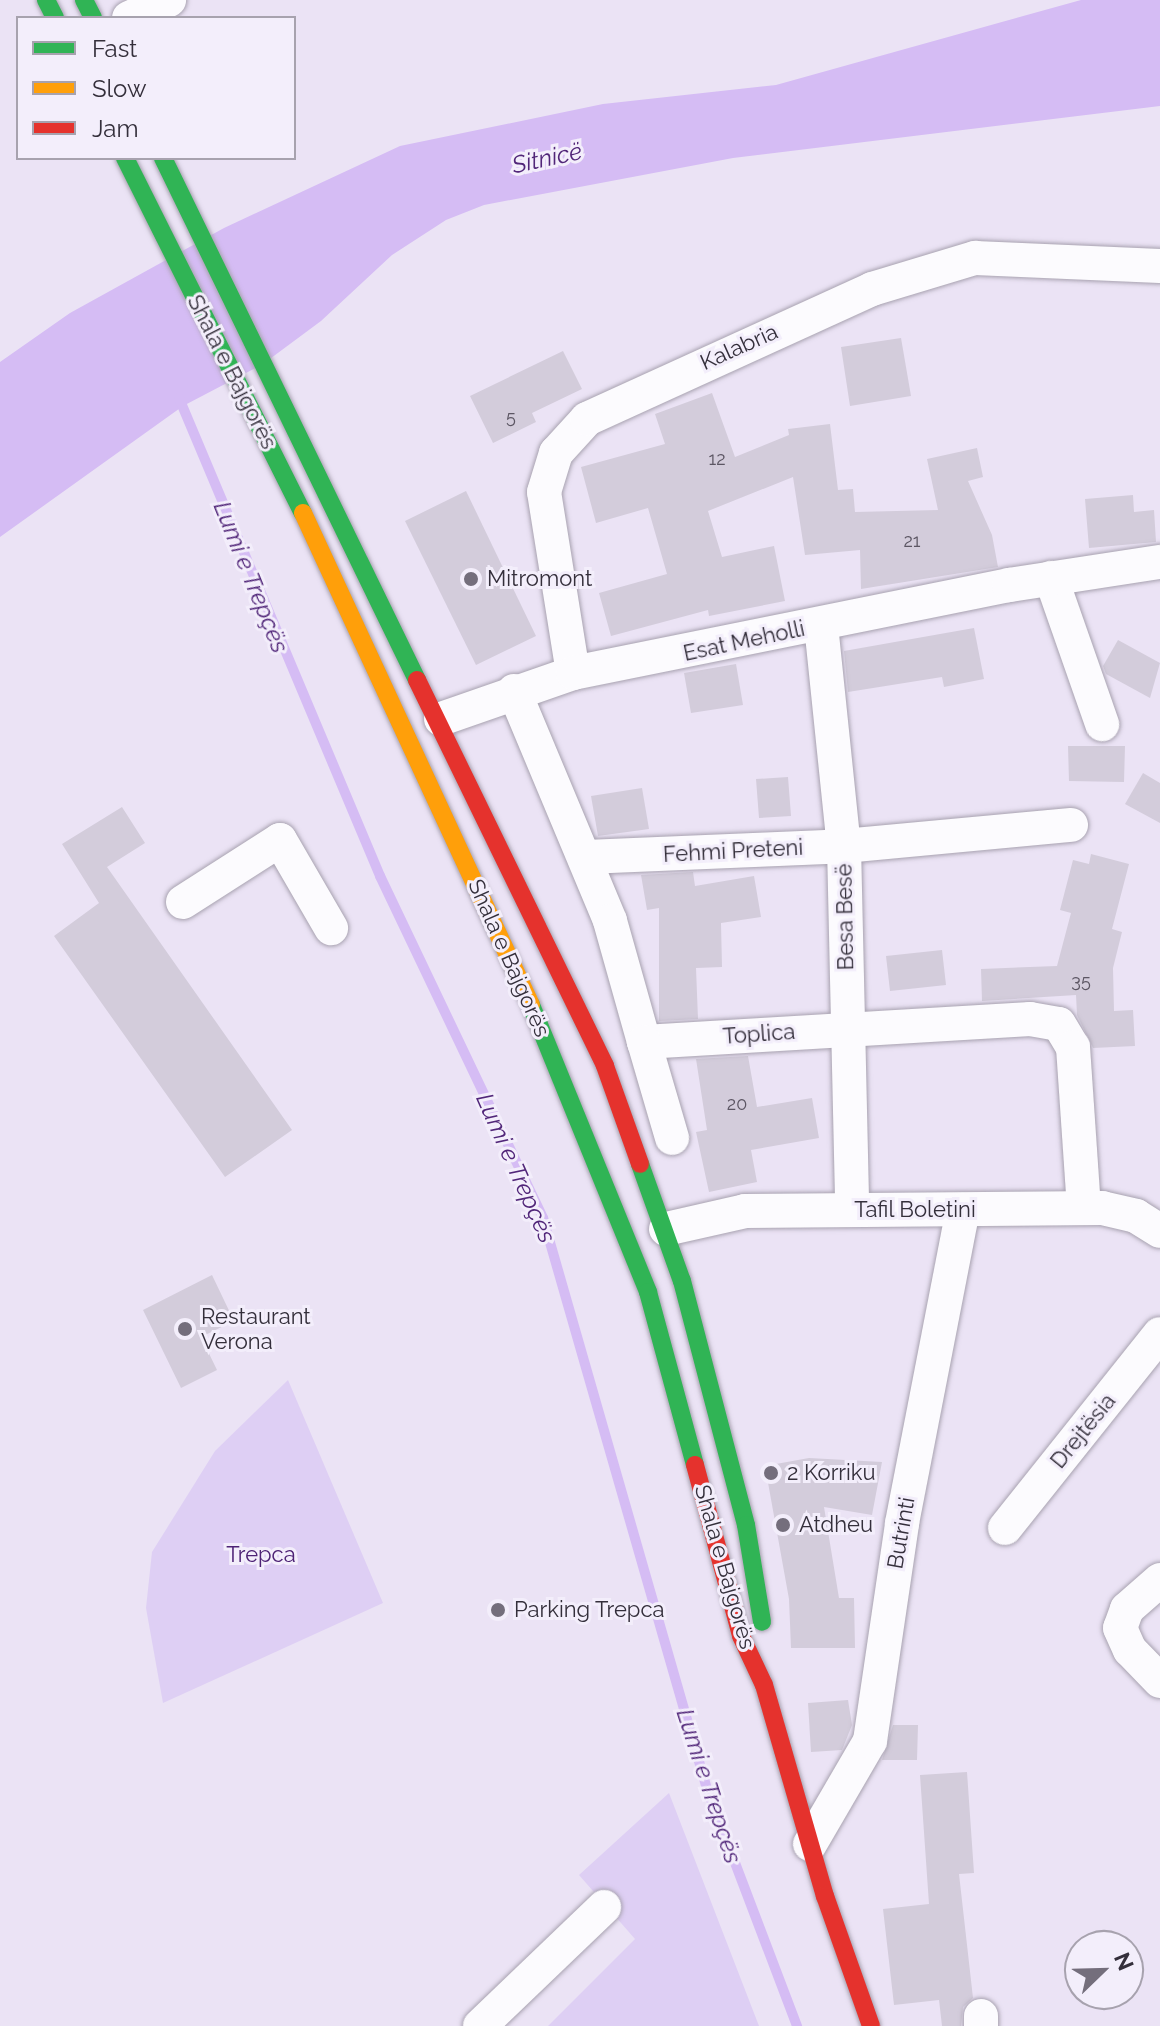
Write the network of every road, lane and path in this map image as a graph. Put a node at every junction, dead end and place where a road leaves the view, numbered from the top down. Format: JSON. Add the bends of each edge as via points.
{"nodes":[{"id":1,"x":169,"y":0,"type":"edge"},
{"id":2,"x":133,"y":16,"type":"edge"},
{"id":3,"x":126,"y":160,"type":"edge"},
{"id":4,"x":164,"y":160,"type":"edge"},
{"id":5,"x":1160,"y":266,"type":"edge"},
{"id":6,"x":1160,"y":562,"type":"edge"},
{"id":7,"x":1051,"y":578,"type":"junction"},
{"id":8,"x":821,"y":625,"type":"junction"},
{"id":9,"x":573,"y":673,"type":"junction"},
{"id":10,"x":514,"y":691,"type":"junction"},
{"id":11,"x":441,"y":719,"type":"junction"},
{"id":12,"x":1102,"y":724,"type":"dead end"},
{"id":13,"x":1071,"y":825,"type":"dead end"},
{"id":14,"x":844,"y":846,"type":"junction"},
{"id":15,"x":586,"y":857,"type":"junction"},
{"id":16,"x":183,"y":902,"type":"dead end"},
{"id":17,"x":331,"y":928,"type":"dead end"},
{"id":18,"x":848,"y":1028,"type":"junction"},
{"id":19,"x":644,"y":1042,"type":"junction"},
{"id":20,"x":672,"y":1138,"type":"dead end"},
{"id":21,"x":1084,"y":1208,"type":"junction"},
{"id":22,"x":852,"y":1210,"type":"junction"},
{"id":23,"x":963,"y":1210,"type":"junction"},
{"id":24,"x":666,"y":1229,"type":"junction"},
{"id":25,"x":1160,"y":1231,"type":"edge"},
{"id":26,"x":682,"y":1281,"type":"junction"},
{"id":27,"x":648,"y":1292,"type":"junction"},
{"id":28,"x":1160,"y":1334,"type":"edge"},
{"id":29,"x":1005,"y":1528,"type":"dead end"},
{"id":30,"x":1160,"y":1580,"type":"edge"},
{"id":31,"x":1160,"y":1681,"type":"edge"},
{"id":32,"x":764,"y":1685,"type":"junction"},
{"id":33,"x":810,"y":1844,"type":"junction"},
{"id":34,"x":604,"y":1907,"type":"dead end"},
{"id":35,"x":480,"y":2026,"type":"edge"},
{"id":36,"x":871,"y":2026,"type":"edge"}],
"edges":[{"from":1,"to":2,"type":"street"},
{"from":3,"to":27,"type":"main road","name":"Shala e Bajgorës","via":[[337,581],[574,1100]]},
{"from":4,"to":11,"type":"main road","name":"Shala e Bajgorës"},
{"from":5,"to":9,"type":"street","name":"Kalabria","via":[[975,258],[872,289],[587,419],[556,453],[544,492]]},
{"from":6,"to":7,"type":"street","name":"Esat Meholli"},
{"from":7,"to":8,"type":"street","name":"Esat Meholli"},
{"from":7,"to":12,"type":"street"},
{"from":8,"to":9,"type":"street","name":"Esat Meholli"},
{"from":8,"to":14,"type":"street","name":"Besa Besë"},
{"from":9,"to":10,"type":"street","name":"Esat Meholli"},
{"from":10,"to":11,"type":"street","name":"Esat Meholli"},
{"from":10,"to":15,"type":"street"},
{"from":11,"to":24,"type":"main road","name":"Shala e Bajgorës","via":[[605,1066]]},
{"from":13,"to":14,"type":"street","name":"Fehmi Preteni"},
{"from":14,"to":15,"type":"street","name":"Fehmi Preteni"},
{"from":14,"to":18,"type":"street","name":"Besa Besë"},
{"from":15,"to":19,"type":"street"},
{"from":16,"to":17,"type":"street","via":[[280,840]]},
{"from":18,"to":19,"type":"street","name":"Toplica"},
{"from":18,"to":21,"type":"street","name":"Toplica","via":[[1030,1019],[1059,1024],[1073,1047]]},
{"from":18,"to":22,"type":"street","name":"Besa Besë"},
{"from":19,"to":20,"type":"street"},
{"from":21,"to":23,"type":"street","name":"Tafil Boletini"},
{"from":21,"to":25,"type":"street","name":"Tafil Boletini","via":[[1136,1216]]},
{"from":22,"to":23,"type":"street","name":"Tafil Boletini"},
{"from":22,"to":24,"type":"street","name":"Tafil Boletini","via":[[745,1211]]},
{"from":23,"to":33,"type":"street","name":"Butrinti","via":[[902,1523],[870,1741]]},
{"from":24,"to":26,"type":"main road","name":"Shala e Bajgorës"},
{"from":26,"to":27,"type":"street"},
{"from":26,"to":32,"type":"main road","name":"Shala e Bajgorës","via":[[755,1567]]},
{"from":27,"to":32,"type":"main road","name":"Shala e Bajgorës","via":[[741,1636]]},
{"from":28,"to":29,"type":"street","name":"Drejtësia"},
{"from":30,"to":31,"type":"street","via":[[1127,1609],[1120,1628],[1130,1650]]},
{"from":32,"to":33,"type":"main road"},
{"from":33,"to":36,"type":"main road"},
{"from":34,"to":35,"type":"street"}]}
